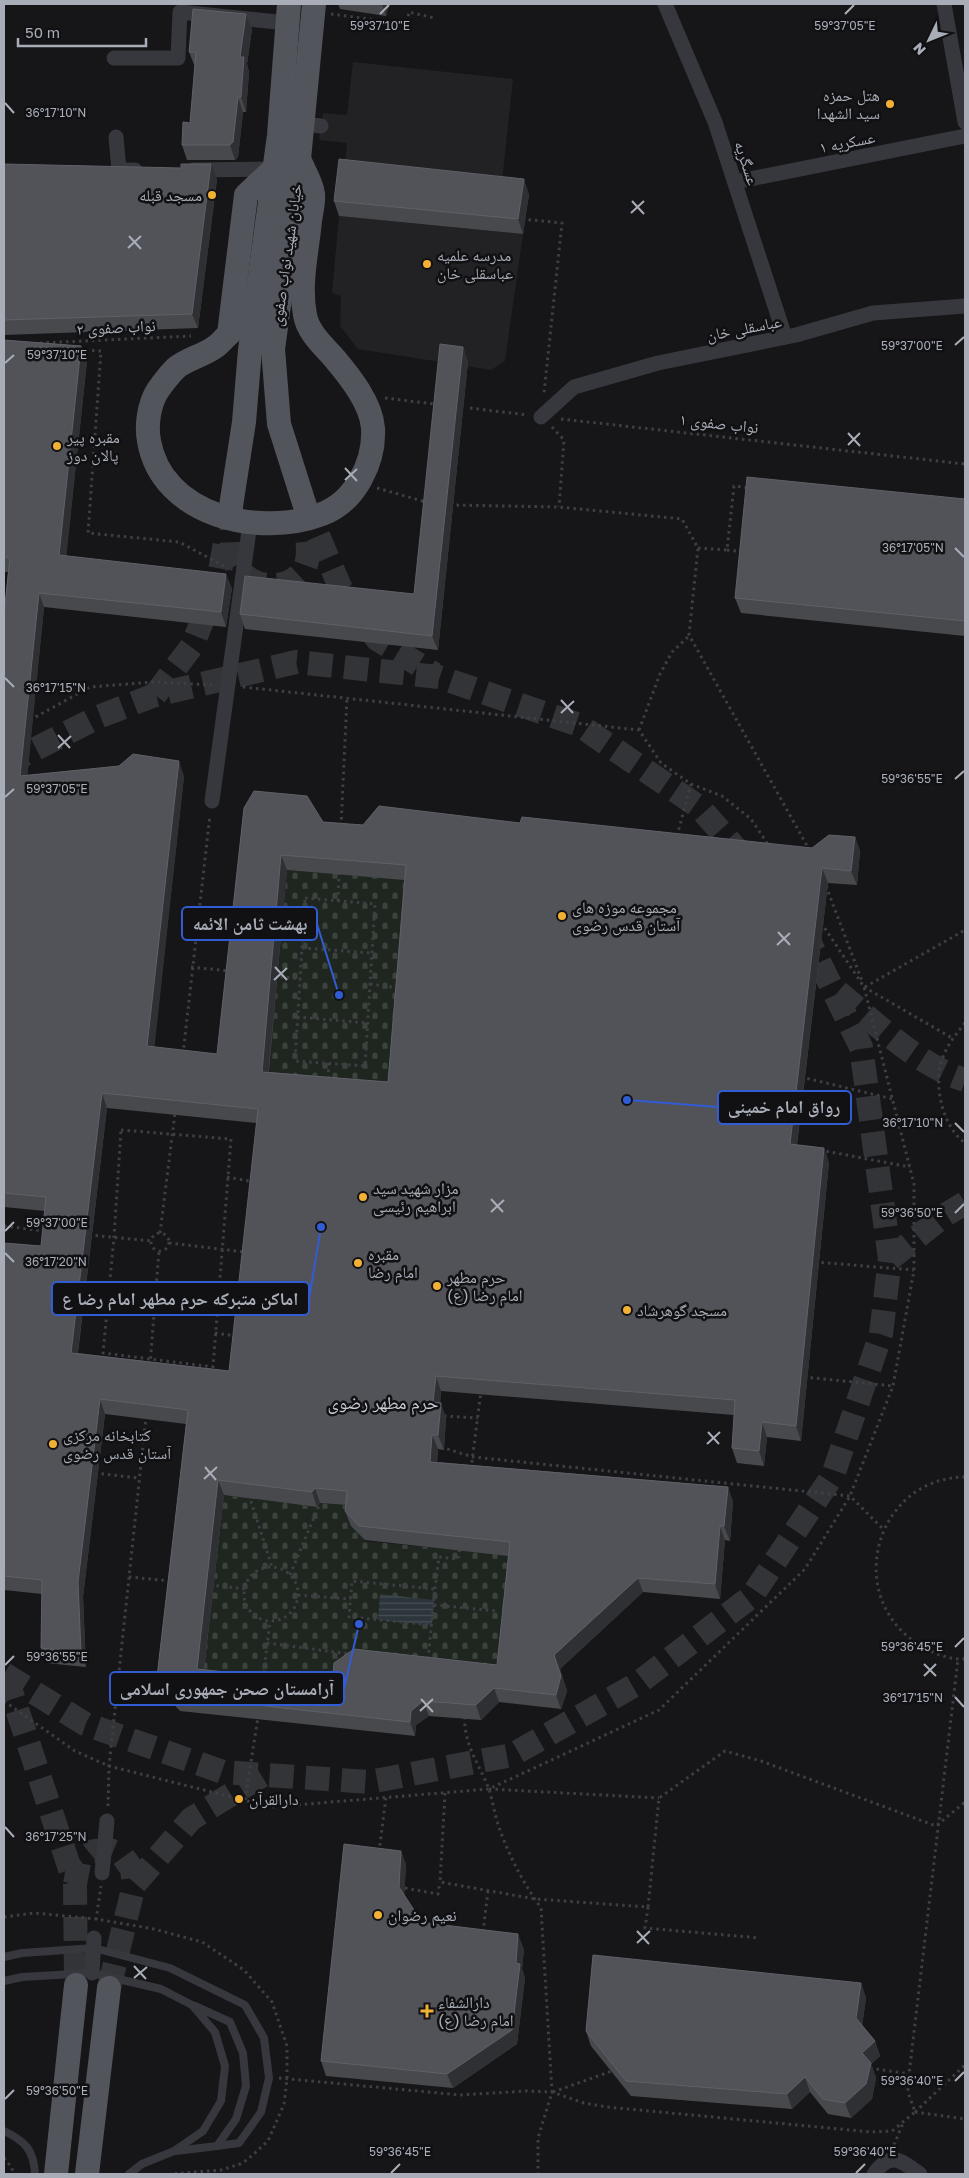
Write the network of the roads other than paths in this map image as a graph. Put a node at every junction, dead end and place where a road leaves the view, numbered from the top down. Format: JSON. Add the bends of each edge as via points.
{"nodes":[{"id":1,"x":665,"y":4,"type":"edge"},
{"id":2,"x":944,"y":4,"type":"edge"},
{"id":3,"x":313,"y":8,"type":"edge"},
{"id":4,"x":288,"y":13,"type":"edge"},
{"id":5,"x":114,"y":58,"type":"dead end"},
{"id":6,"x":965,"y":122,"type":"edge"},
{"id":7,"x":965,"y":136,"type":"edge"},
{"id":8,"x":116,"y":137,"type":"dead end"},
{"id":9,"x":299,"y":159,"type":"junction"},
{"id":10,"x":274,"y":169,"type":"junction"},
{"id":11,"x":148,"y":170,"type":"edge"},
{"id":12,"x":177,"y":170,"type":"edge"},
{"id":13,"x":735,"y":182,"type":"junction"},
{"id":14,"x":965,"y":306,"type":"edge"},
{"id":15,"x":785,"y":337,"type":"junction"},
{"id":16,"x":541,"y":416,"type":"road end"},
{"id":17,"x":304,"y":503,"type":"tunnel mouth"},
{"id":18,"x":231,"y":506,"type":"tunnel mouth"},
{"id":19,"x":250,"y":523,"type":"junction"},
{"id":20,"x":212,"y":801,"type":"road end"},
{"id":21,"x":107,"y":1821,"type":"road end"},
{"id":22,"x":102,"y":1873,"type":"road end"},
{"id":23,"x":94,"y":1943,"type":"junction"},
{"id":24,"x":4,"y":1957,"type":"edge"},
{"id":25,"x":4,"y":1981,"type":"edge"},
{"id":26,"x":92,"y":1982,"type":"junction"},
{"id":27,"x":192,"y":2005,"type":"junction"},
{"id":28,"x":4,"y":2131,"type":"edge"},
{"id":29,"x":217,"y":2146,"type":"junction"},
{"id":30,"x":174,"y":2151,"type":"junction"},
{"id":31,"x":35,"y":2174,"type":"edge"},
{"id":32,"x":56,"y":2174,"type":"edge"},
{"id":33,"x":87,"y":2174,"type":"edge"},
{"id":34,"x":129,"y":2174,"type":"edge"},
{"id":35,"x":874,"y":2174,"type":"edge"},
{"id":36,"x":920,"y":2174,"type":"edge"}],
"edges":[{"from":1,"to":13,"type":"street","name":"عسگریه","via":[[715,122]]},
{"from":2,"to":6,"type":"street"},
{"from":3,"to":9,"type":"main road","name":"خیابان شهید نواب صفوی","via":[[312,125]]},
{"from":4,"to":5,"type":"street","via":[[180,12],[178,58]]},
{"from":4,"to":10,"type":"main road","name":"خیابان شهید نواب صفوی"},
{"from":7,"to":13,"type":"street","name":"عسکریه ۱"},
{"from":8,"to":11,"type":"street","via":[[119,170]]},
{"from":9,"to":17,"type":"main road","name":"خیابان شهید نواب صفوی","via":[[273,349],[279,424]]},
{"from":9,"to":19,"type":"main road","via":[[313,193],[302,288],[305,318],[366,405],[373,427],[371,456],[348,497],[323,514],[295,521]]},
{"from":10,"to":12,"type":"street"},
{"from":10,"to":18,"type":"main road","name":"خیابان شهید نواب صفوی"},
{"from":10,"to":19,"type":"main road","via":[[246,195],[229,334],[215,347],[175,369],[157,392],[148,414],[152,458],[166,482],[187,501],[210,512]]},
{"from":13,"to":15,"type":"street","name":"عسگریه"},
{"from":14,"to":15,"type":"street","name":"عباسقلی خان","via":[[873,313]]},
{"from":15,"to":16,"type":"street","name":"عباسقلی خان","via":[[658,363],[574,387]]},
{"from":19,"to":20,"type":"street"},
{"from":21,"to":22,"type":"street"},
{"from":23,"to":24,"type":"lane"},
{"from":23,"to":26,"type":"street"},
{"from":23,"to":29,"type":"lane","via":[[170,1968],[245,2005],[264,2038],[269,2078],[261,2112],[239,2143]]},
{"from":25,"to":26,"type":"lane","via":[[22,1977]]},
{"from":26,"to":27,"type":"lane","via":[[161,1990]]},
{"from":26,"to":32,"type":"main road"},
{"from":26,"to":33,"type":"main road"},
{"from":27,"to":29,"type":"lane","via":[[230,2022],[243,2053],[246,2086],[236,2119]]},
{"from":27,"to":30,"type":"lane","via":[[215,2032],[225,2066],[221,2101],[202,2131]]},
{"from":28,"to":31,"type":"lane","via":[[20,2138],[34,2158]]},
{"from":29,"to":30,"type":"lane"},
{"from":30,"to":34,"type":"lane","via":[[142,2164]]},
{"from":35,"to":36,"type":"street","via":[[888,2160],[896,2160]]}]}
